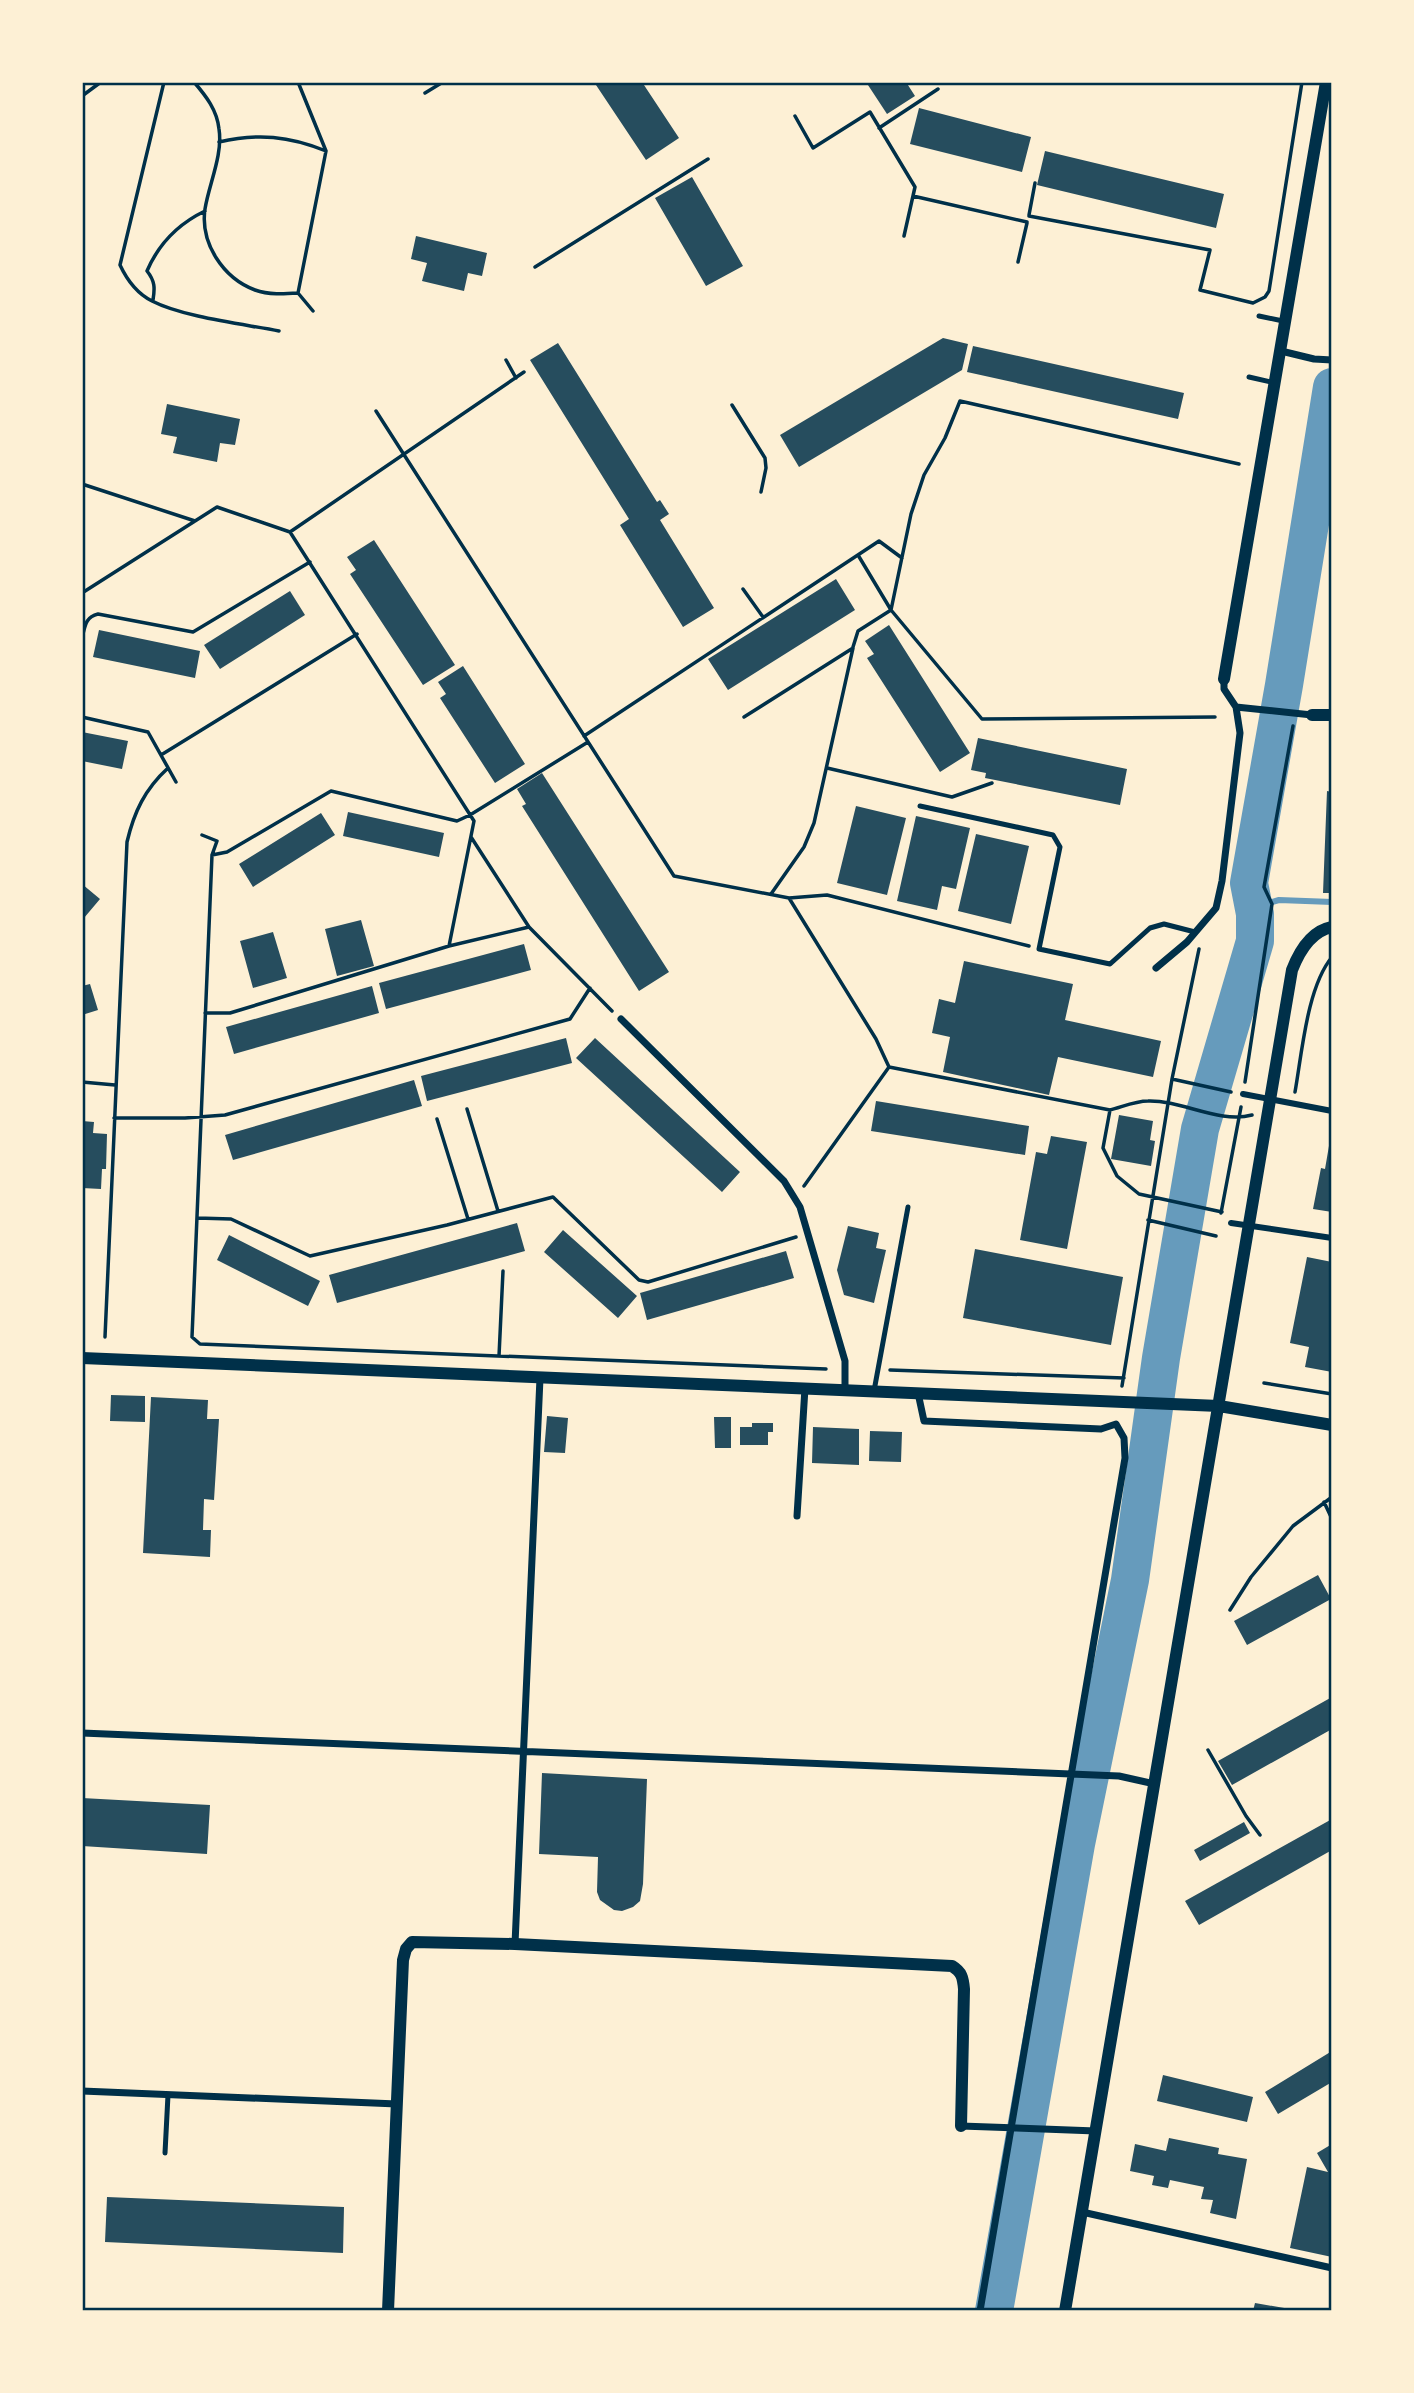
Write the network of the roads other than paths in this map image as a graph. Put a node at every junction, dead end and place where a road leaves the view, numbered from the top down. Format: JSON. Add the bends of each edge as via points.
{"nodes":[{"id":1,"x":1326,"y":82,"type":"edge"},
{"id":2,"x":1259,"y":316,"type":"dead end"},
{"id":3,"x":1286,"y":322,"type":"junction"},
{"id":4,"x":1281,"y":351,"type":"junction"},
{"id":5,"x":1332,"y":360,"type":"edge"},
{"id":6,"x":1249,"y":377,"type":"dead end"},
{"id":7,"x":1275,"y":383,"type":"junction"},
{"id":8,"x":1224,"y":679,"type":"joint"},
{"id":9,"x":1236,"y":707,"type":"junction"},
{"id":10,"x":1312,"y":715,"type":"joint"},
{"id":11,"x":1332,"y":715,"type":"edge"},
{"id":12,"x":920,"y":806,"type":"dead end"},
{"id":13,"x":1332,"y":927,"type":"edge"},
{"id":14,"x":1196,"y":932,"type":"junction"},
{"id":15,"x":1156,"y":968,"type":"dead end"},
{"id":16,"x":621,"y":1019,"type":"road end"},
{"id":17,"x":1243,"y":1094,"type":"road end"},
{"id":18,"x":1332,"y":1111,"type":"edge"},
{"id":19,"x":908,"y":1207,"type":"dead end"},
{"id":20,"x":1231,"y":1223,"type":"dead end"},
{"id":21,"x":1332,"y":1238,"type":"edge"},
{"id":22,"x":82,"y":1358,"type":"edge"},
{"id":23,"x":540,"y":1378,"type":"junction"},
{"id":24,"x":805,"y":1388,"type":"junction"},
{"id":25,"x":845,"y":1390,"type":"junction"},
{"id":26,"x":874,"y":1391,"type":"junction"},
{"id":27,"x":918,"y":1393,"type":"junction"},
{"id":28,"x":1219,"y":1405,"type":"junction"},
{"id":29,"x":1332,"y":1425,"type":"edge"},
{"id":30,"x":797,"y":1516,"type":"dead end"},
{"id":31,"x":82,"y":1733,"type":"edge"},
{"id":32,"x":523,"y":1750,"type":"junction"},
{"id":33,"x":1071,"y":1774,"type":"junction"},
{"id":34,"x":1155,"y":1784,"type":"junction"},
{"id":35,"x":515,"y":1944,"type":"junction"},
{"id":36,"x":82,"y":2091,"type":"edge"},
{"id":37,"x":168,"y":2095,"type":"junction"},
{"id":38,"x":397,"y":2104,"type":"junction"},
{"id":39,"x":961,"y":2126,"type":"joint"},
{"id":40,"x":1014,"y":2127,"type":"junction"},
{"id":41,"x":1096,"y":2131,"type":"junction"},
{"id":42,"x":165,"y":2153,"type":"dead end"},
{"id":43,"x":1082,"y":2212,"type":"junction"},
{"id":44,"x":1332,"y":2268,"type":"edge"},
{"id":45,"x":388,"y":2311,"type":"edge"},
{"id":46,"x":980,"y":2311,"type":"edge"},
{"id":47,"x":1065,"y":2311,"type":"edge"}],
"edges":[{"from":1,"to":3,"type":"street"},
{"from":2,"to":3,"type":"lane"},
{"from":3,"to":4,"type":"street"},
{"from":4,"to":5,"type":"street"},
{"from":4,"to":7,"type":"street"},
{"from":6,"to":7,"type":"lane"},
{"from":7,"to":8,"type":"street"},
{"from":8,"to":9,"type":"street","via":[[1224,690]]},
{"from":9,"to":10,"type":"street"},
{"from":9,"to":14,"type":"street","via":[[1239,752],[1222,881],[1216,908]]},
{"from":10,"to":11,"type":"street"},
{"from":12,"to":14,"type":"lane","via":[[1053,835],[1060,847],[1039,949],[1110,964],[1150,928],[1164,924]]},
{"from":13,"to":28,"type":"street","via":[[1307,942],[1292,970]]},
{"from":14,"to":15,"type":"street"},
{"from":16,"to":25,"type":"street","via":[[794,1196],[845,1362]]},
{"from":17,"to":18,"type":"street"},
{"from":19,"to":26,"type":"lane"},
{"from":20,"to":21,"type":"street"},
{"from":22,"to":23,"type":"street"},
{"from":23,"to":24,"type":"street"},
{"from":23,"to":32,"type":"street"},
{"from":24,"to":25,"type":"street"},
{"from":24,"to":30,"type":"street"},
{"from":25,"to":26,"type":"street"},
{"from":26,"to":27,"type":"street"},
{"from":27,"to":28,"type":"street"},
{"from":27,"to":33,"type":"street","via":[[924,1421],[1101,1429],[1116,1424],[1124,1438],[1125,1458]]},
{"from":28,"to":29,"type":"street"},
{"from":28,"to":34,"type":"street"},
{"from":31,"to":32,"type":"street"},
{"from":32,"to":33,"type":"street"},
{"from":32,"to":35,"type":"street"},
{"from":33,"to":34,"type":"street","via":[[1119,1776]]},
{"from":33,"to":40,"type":"street"},
{"from":34,"to":41,"type":"street"},
{"from":35,"to":38,"type":"street","via":[[423,1941],[412,1942],[406,1949]]},
{"from":35,"to":39,"type":"street","via":[[952,1966],[959,1970],[964,1989]]},
{"from":36,"to":37,"type":"street"},
{"from":37,"to":38,"type":"street"},
{"from":37,"to":42,"type":"lane"},
{"from":38,"to":45,"type":"street"},
{"from":39,"to":40,"type":"street"},
{"from":40,"to":41,"type":"street"},
{"from":40,"to":46,"type":"street"},
{"from":41,"to":43,"type":"street"},
{"from":43,"to":44,"type":"street"},
{"from":43,"to":47,"type":"street"}]}
